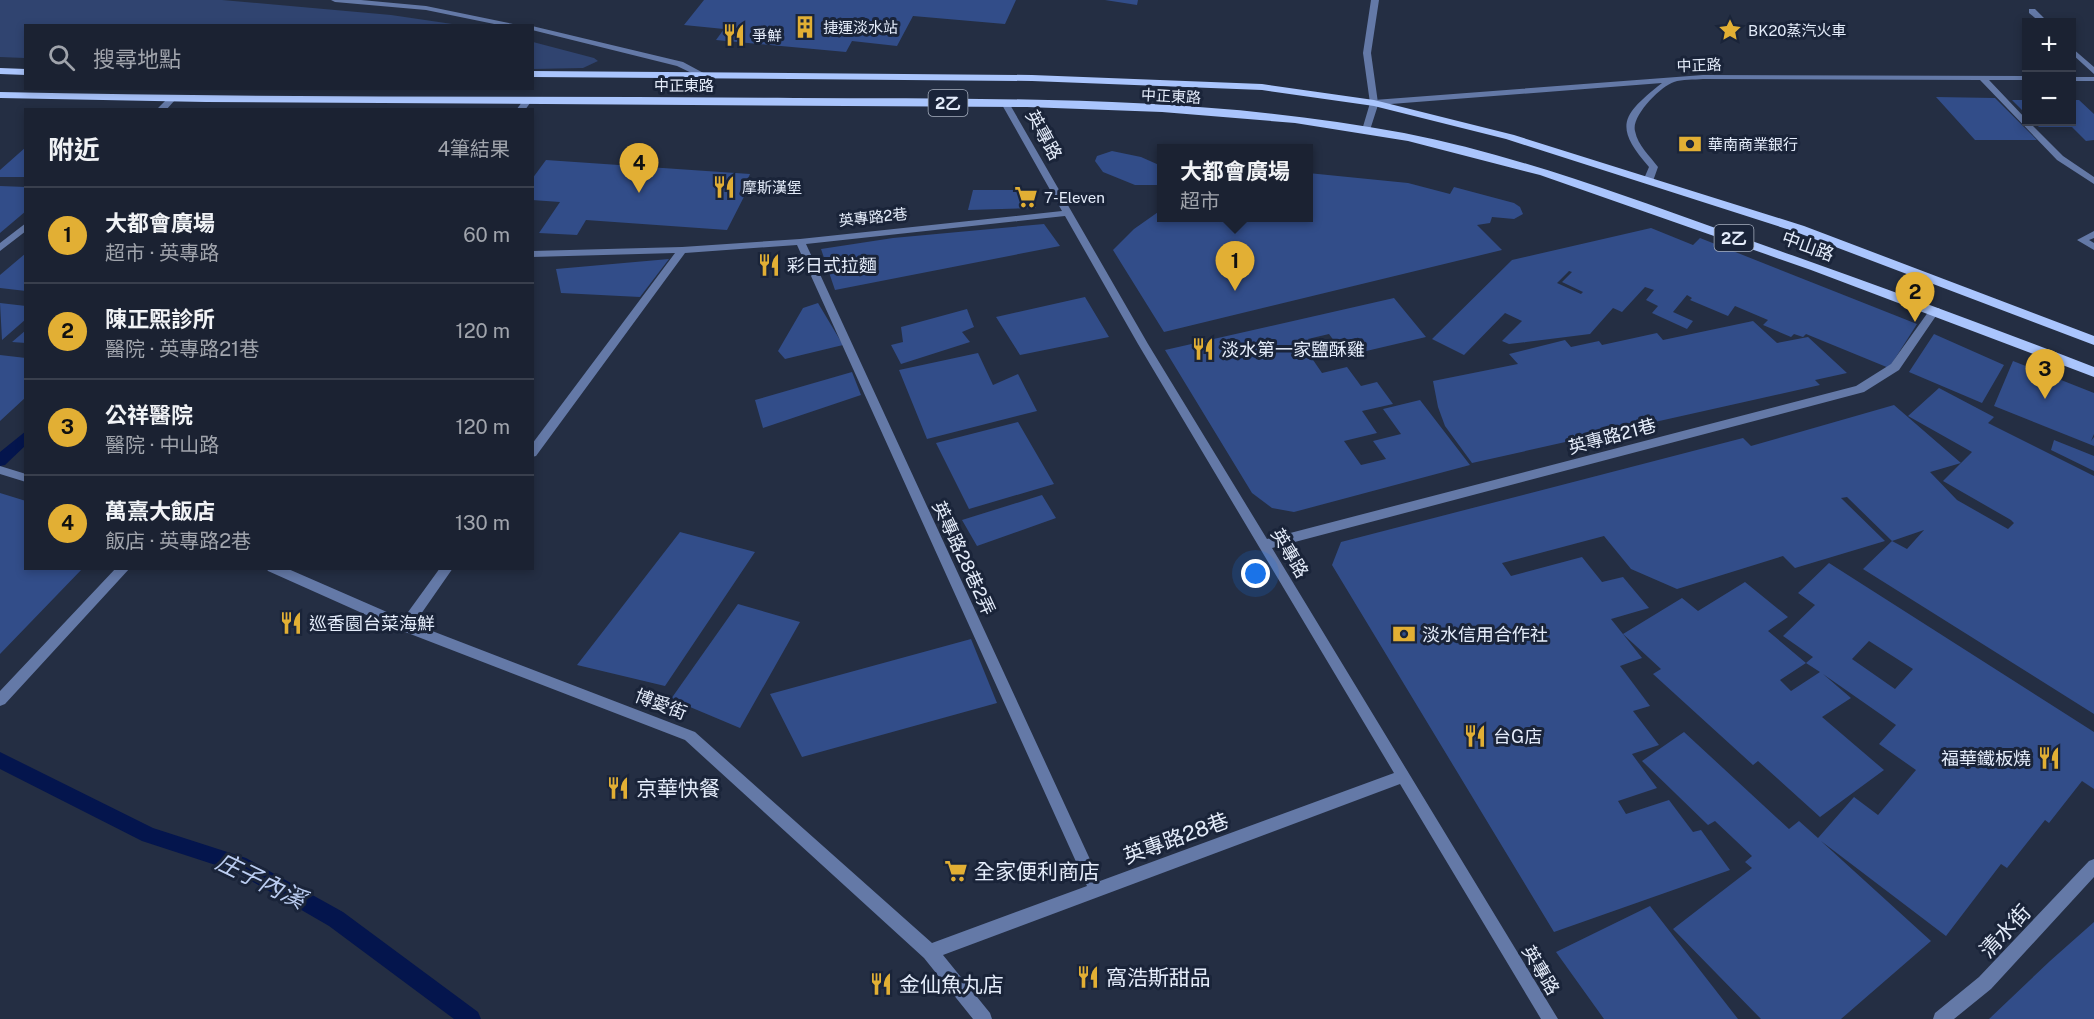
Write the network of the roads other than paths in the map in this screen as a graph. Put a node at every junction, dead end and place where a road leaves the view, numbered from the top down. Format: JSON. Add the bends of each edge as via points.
{"nodes":[{"id":1,"x":335,"y":0,"type":"edge"},
{"id":2,"x":1375,"y":0,"type":"edge"},
{"id":3,"x":2032,"y":11,"type":"dead end"},
{"id":4,"x":2040,"y":18,"type":"edge"},
{"id":5,"x":509,"y":24,"type":"edge"},
{"id":6,"x":534,"y":28,"type":"edge"},
{"id":7,"x":2076,"y":54,"type":"edge"},
{"id":8,"x":0,"y":71,"type":"edge"},
{"id":9,"x":24,"y":72,"type":"edge"},
{"id":10,"x":2094,"y":72,"type":"edge"},
{"id":11,"x":534,"y":74,"type":"edge"},
{"id":12,"x":705,"y":75,"type":"junction"},
{"id":13,"x":1981,"y":77,"type":"junction"},
{"id":14,"x":2022,"y":78,"type":"edge"},
{"id":15,"x":1672,"y":79,"type":"junction"},
{"id":16,"x":2076,"y":79,"type":"edge"},
{"id":17,"x":2094,"y":79,"type":"edge"},
{"id":18,"x":0,"y":95,"type":"edge"},
{"id":19,"x":529,"y":99,"type":"junction"},
{"id":20,"x":171,"y":100,"type":"junction"},
{"id":21,"x":1005,"y":103,"type":"junction"},
{"id":22,"x":1374,"y":103,"type":"junction"},
{"id":23,"x":162,"y":108,"type":"edge"},
{"id":24,"x":522,"y":108,"type":"edge"},
{"id":25,"x":1366,"y":130,"type":"junction"},
{"id":26,"x":1648,"y":181,"type":"junction"},
{"id":27,"x":2094,"y":181,"type":"edge"},
{"id":28,"x":1066,"y":213,"type":"junction"},
{"id":29,"x":24,"y":228,"type":"edge"},
{"id":30,"x":2094,"y":234,"type":"edge"},
{"id":31,"x":800,"y":242,"type":"junction"},
{"id":32,"x":2094,"y":247,"type":"edge"},
{"id":33,"x":0,"y":248,"type":"edge"},
{"id":34,"x":682,"y":250,"type":"junction"},
{"id":35,"x":534,"y":254,"type":"edge"},
{"id":36,"x":1935,"y":310,"type":"junction"},
{"id":37,"x":2094,"y":342,"type":"edge"},
{"id":38,"x":2094,"y":372,"type":"edge"},
{"id":39,"x":534,"y":450,"type":"edge"},
{"id":40,"x":0,"y":470,"type":"edge"},
{"id":41,"x":24,"y":477,"type":"edge"},
{"id":42,"x":1264,"y":545,"type":"junction"},
{"id":43,"x":122,"y":570,"type":"edge"},
{"id":44,"x":277,"y":570,"type":"edge"},
{"id":45,"x":446,"y":570,"type":"edge"},
{"id":46,"x":405,"y":626,"type":"junction"},
{"id":47,"x":0,"y":700,"type":"edge"},
{"id":48,"x":1404,"y":776,"type":"junction"},
{"id":49,"x":2094,"y":866,"type":"edge"},
{"id":50,"x":1096,"y":890,"type":"junction"},
{"id":51,"x":930,"y":952,"type":"junction"},
{"id":52,"x":984,"y":1019,"type":"edge"},
{"id":53,"x":1550,"y":1019,"type":"edge"},
{"id":54,"x":1941,"y":1019,"type":"edge"}],
"edges":[{"from":1,"to":5,"type":"street","via":[[426,8]]},
{"from":2,"to":22,"type":"street","via":[[1367,53]]},
{"from":3,"to":4,"type":"street"},
{"from":6,"to":12,"type":"street","via":[[680,64]]},
{"from":7,"to":10,"type":"street"},
{"from":8,"to":9,"type":"main road"},
{"from":11,"to":12,"type":"main road","name":"中正東路","number":"2乙"},
{"from":12,"to":22,"type":"main road","name":"中正東路","number":"2乙","via":[[1032,78],[1240,86]]},
{"from":13,"to":14,"type":"street","name":"中正路"},
{"from":13,"to":15,"type":"street","name":"中正路"},
{"from":13,"to":27,"type":"street","via":[[2060,158]]},
{"from":15,"to":22,"type":"street","name":"中正路"},
{"from":15,"to":26,"type":"street","via":[[1631,114],[1629,132],[1654,167]]},
{"from":16,"to":17,"type":"street"},
{"from":18,"to":20,"type":"main road","name":"中正東路","number":"2乙"},
{"from":19,"to":20,"type":"main road","name":"中正東路","number":"2乙"},
{"from":19,"to":21,"type":"main road","name":"中正東路","number":"2乙"},
{"from":19,"to":24,"type":"street"},
{"from":20,"to":23,"type":"street"},
{"from":21,"to":25,"type":"main road","name":"中正東路","number":"2乙","via":[[1263,116]]},
{"from":21,"to":28,"type":"street","name":"英專路"},
{"from":22,"to":25,"type":"street"},
{"from":22,"to":26,"type":"main road","name":"中山路","number":"2乙","via":[[1510,137]]},
{"from":25,"to":36,"type":"main road","name":"中山路","number":"2乙","via":[[1502,160]]},
{"from":26,"to":37,"type":"main road","name":"中山路","number":"2乙","via":[[1826,238]]},
{"from":28,"to":31,"type":"street","name":"英專路2巷"},
{"from":28,"to":42,"type":"street","name":"英專路"},
{"from":29,"to":33,"type":"street"},
{"from":30,"to":32,"type":"street","via":[[2082,240]]},
{"from":31,"to":34,"type":"street","name":"英專路2巷"},
{"from":31,"to":50,"type":"street","name":"英專路28巷2弄"},
{"from":34,"to":35,"type":"street","name":"英專路2巷"},
{"from":34,"to":39,"type":"street"},
{"from":36,"to":38,"type":"main road","name":"中山路","number":"2乙"},
{"from":36,"to":42,"type":"street","name":"英專路21巷","via":[[1895,367],[1860,389]]},
{"from":40,"to":41,"type":"street"},
{"from":42,"to":48,"type":"street","name":"英專路"},
{"from":43,"to":47,"type":"street"},
{"from":44,"to":46,"type":"street","name":"博愛街"},
{"from":45,"to":46,"type":"street"},
{"from":46,"to":51,"type":"street","name":"博愛街","via":[[690,736]]},
{"from":48,"to":50,"type":"street","name":"英專路28巷"},
{"from":48,"to":53,"type":"street","name":"英專路"},
{"from":49,"to":54,"type":"street","name":"清水街","via":[[1985,982]]},
{"from":50,"to":51,"type":"street","name":"英專路28巷"},
{"from":51,"to":52,"type":"street","name":"博愛街"}]}
